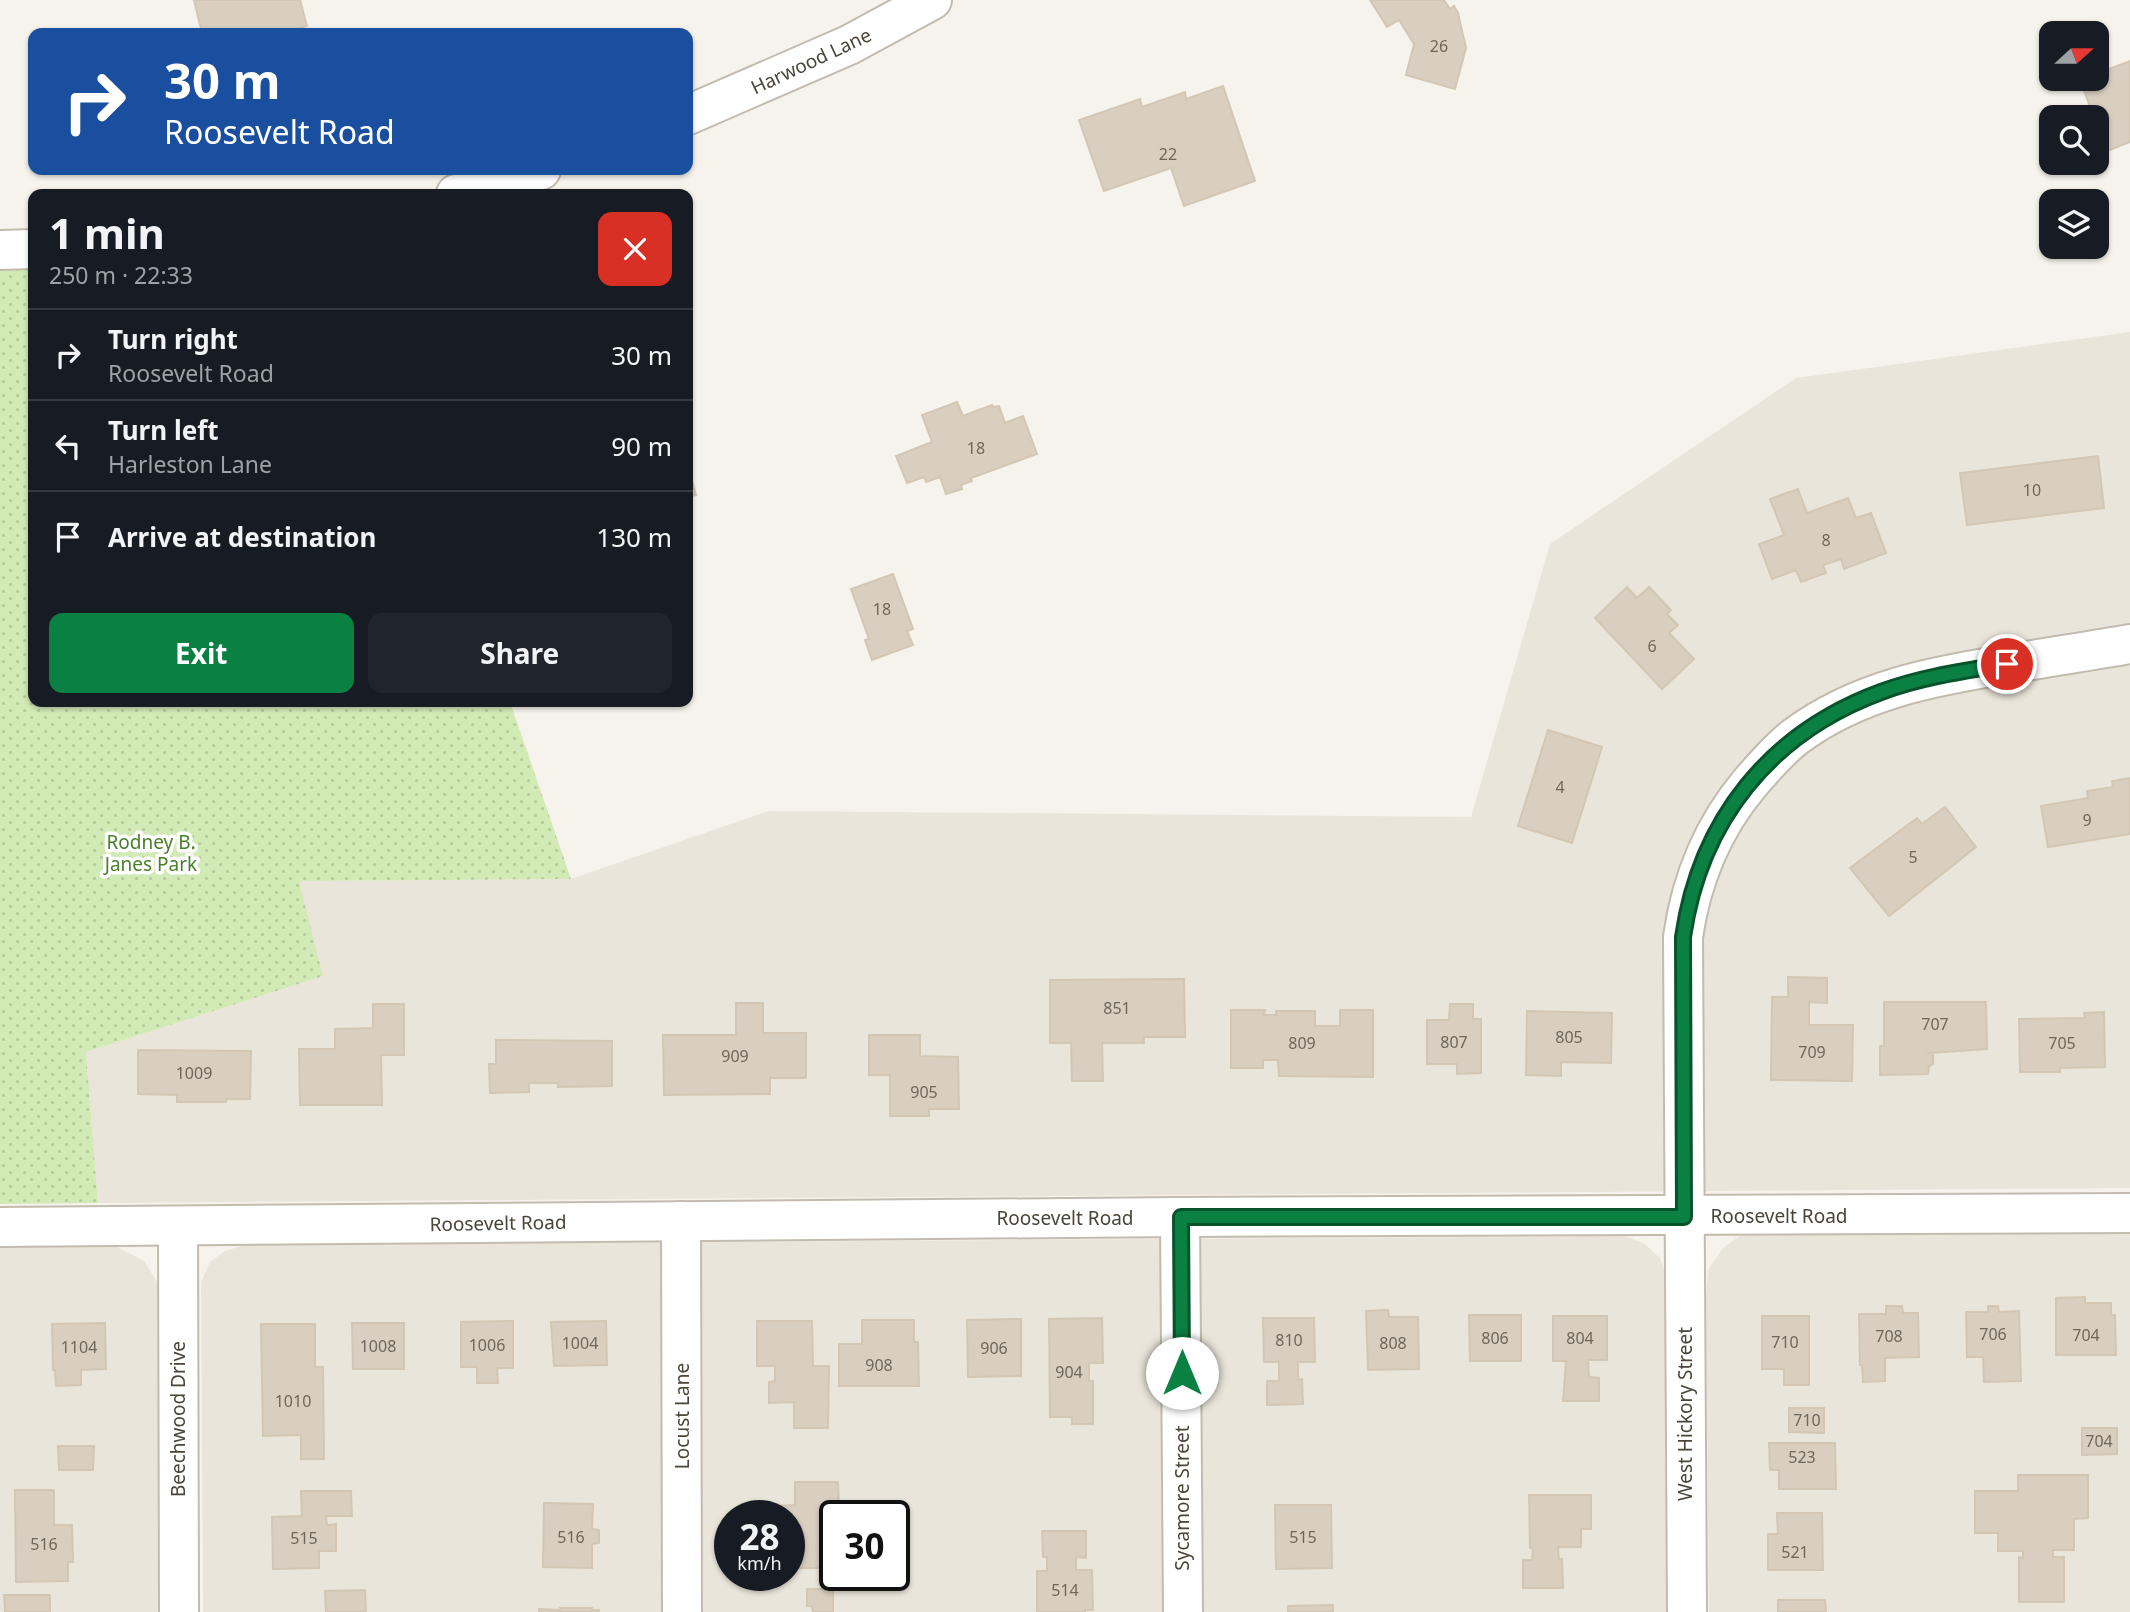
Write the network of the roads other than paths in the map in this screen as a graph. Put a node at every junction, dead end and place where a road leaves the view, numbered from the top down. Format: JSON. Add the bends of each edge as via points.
{"nodes":[{"id":1,"x":932,"y":0,"type":"edge"},
{"id":2,"x":693,"y":113,"type":"edge"},
{"id":3,"x":523,"y":175,"type":"edge"},
{"id":4,"x":474,"y":189,"type":"edge"},
{"id":5,"x":28,"y":249,"type":"edge"},
{"id":6,"x":0,"y":250,"type":"edge"},
{"id":7,"x":2130,"y":644,"type":"edge"},
{"id":8,"x":2130,"y":1213,"type":"edge"},
{"id":9,"x":1181,"y":1217,"type":"junction"},
{"id":10,"x":1684,"y":1217,"type":"junction"},
{"id":11,"x":681,"y":1221,"type":"junction"},
{"id":12,"x":178,"y":1226,"type":"junction"},
{"id":13,"x":0,"y":1227,"type":"edge"},
{"id":14,"x":179,"y":1612,"type":"edge"},
{"id":15,"x":682,"y":1612,"type":"edge"},
{"id":16,"x":1183,"y":1612,"type":"edge"},
{"id":17,"x":1687,"y":1612,"type":"edge"}],
"edges":[{"from":1,"to":2,"type":"street","name":"Harwood Lane","via":[[849,45]]},
{"from":3,"to":4,"type":"street"},
{"from":5,"to":6,"type":"street"},
{"from":7,"to":10,"type":"street","name":"West Hickory Street","via":[[1957,672],[1884,691],[1819,720],[1792,739],[1741,793],[1707,850],[1687,909],[1683,937]]},
{"from":8,"to":10,"type":"street","name":"Roosevelt Road"},
{"from":9,"to":10,"type":"street","name":"Roosevelt Road"},
{"from":9,"to":11,"type":"street","name":"Roosevelt Road"},
{"from":9,"to":16,"type":"street","name":"Sycamore Street"},
{"from":10,"to":17,"type":"street","name":"West Hickory Street"},
{"from":11,"to":12,"type":"street","name":"Roosevelt Road"},
{"from":11,"to":15,"type":"street","name":"Locust Lane"},
{"from":12,"to":13,"type":"street","name":"Roosevelt Road"},
{"from":12,"to":14,"type":"street","name":"Beechwood Drive"}]}
